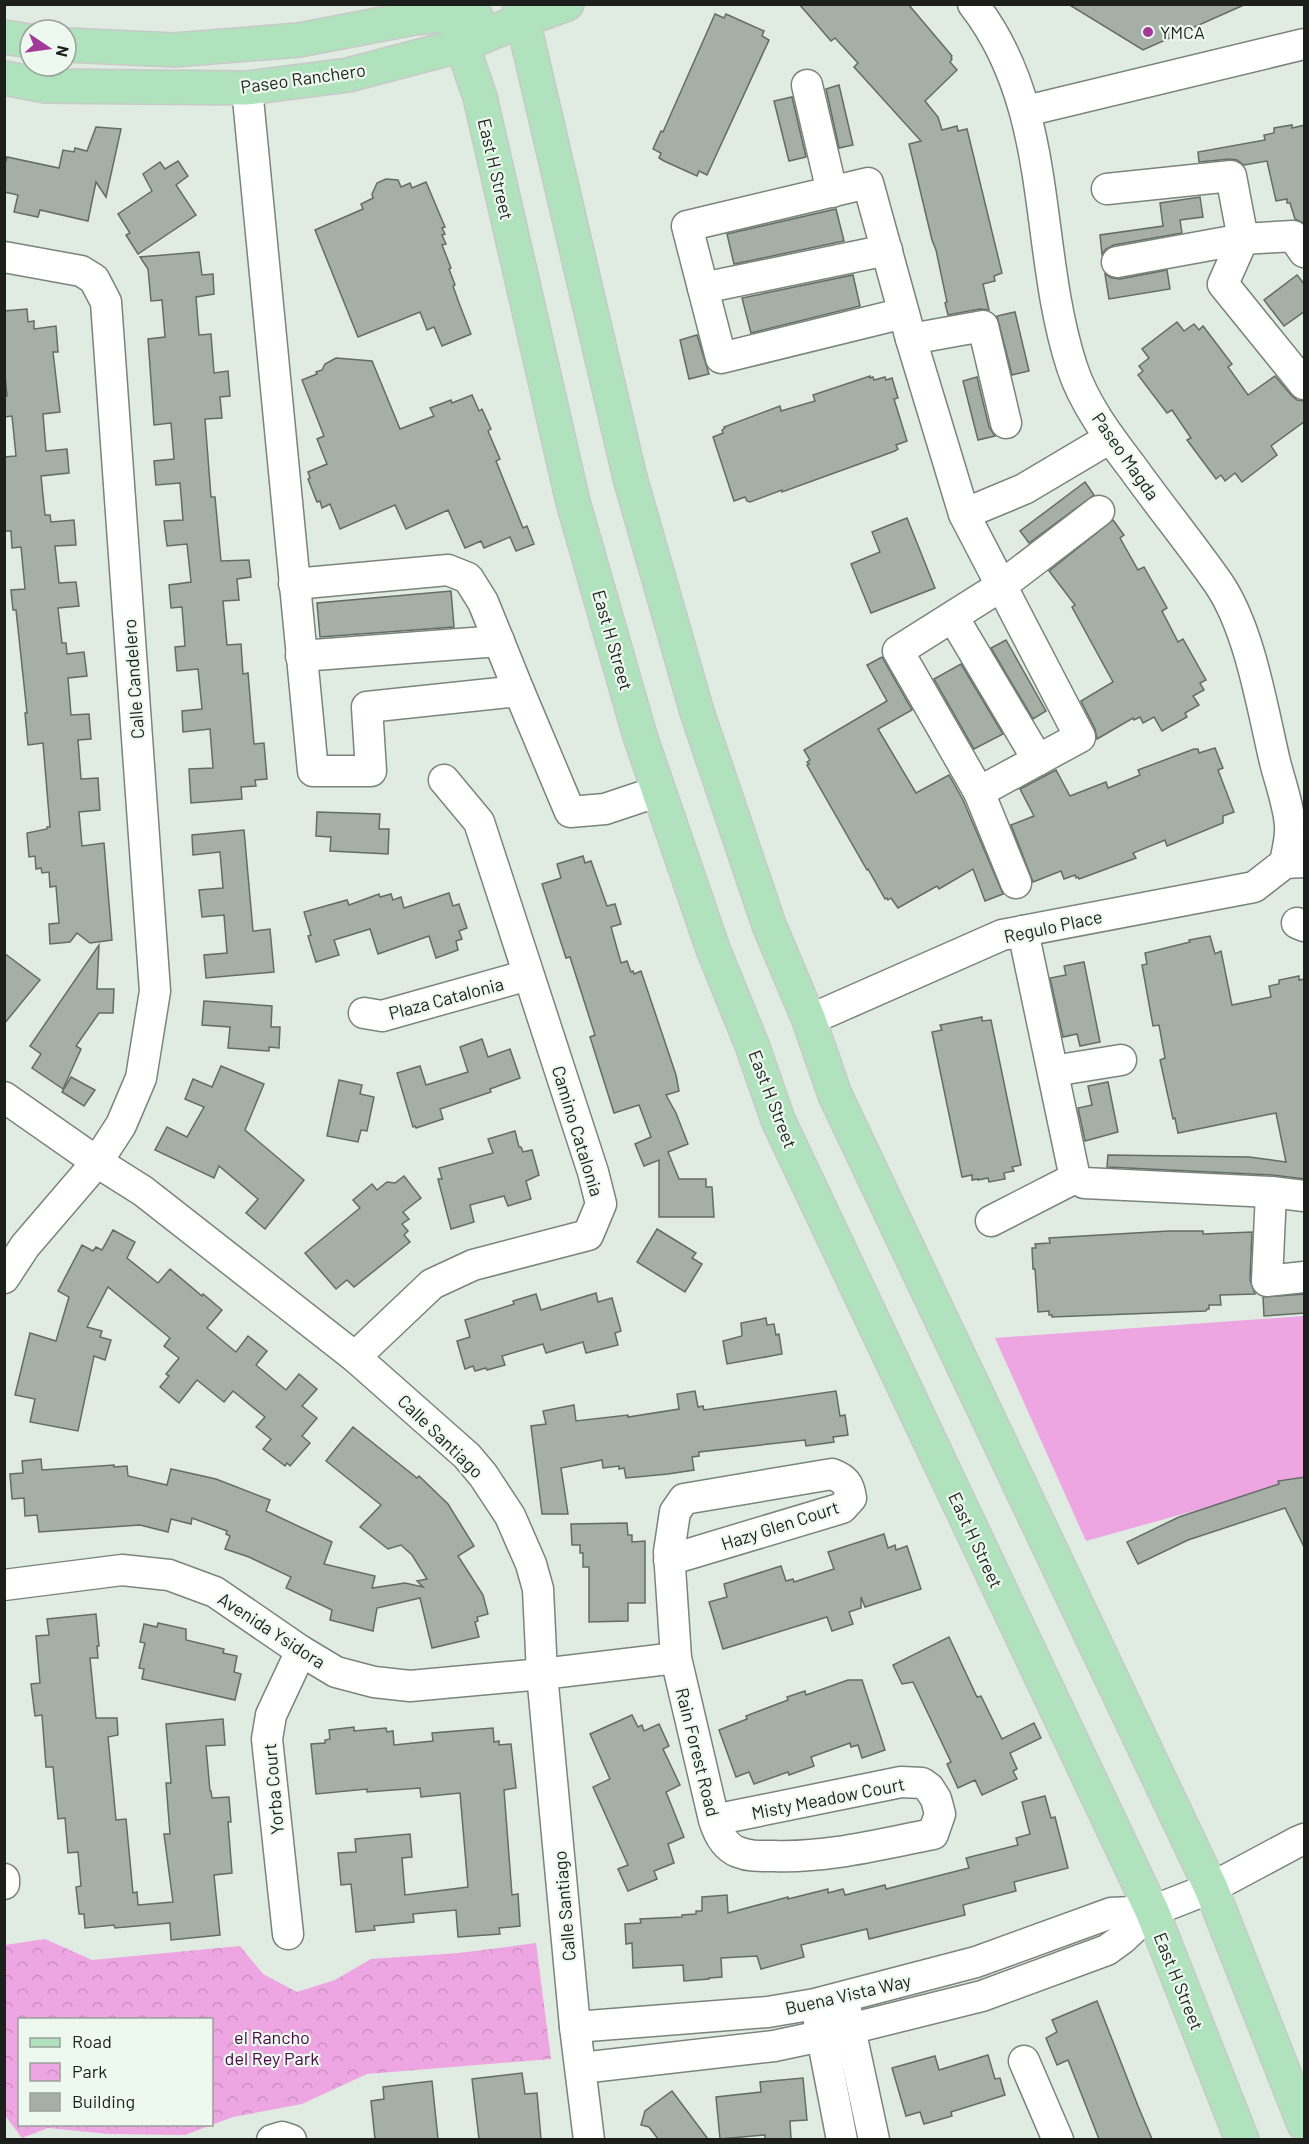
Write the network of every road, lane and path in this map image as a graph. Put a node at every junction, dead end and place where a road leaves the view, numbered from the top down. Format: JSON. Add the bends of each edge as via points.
{"nodes":[{"id":1,"x":567,"y":4,"type":"edge"},
{"id":2,"x":973,"y":4,"type":"edge"},
{"id":3,"x":521,"y":12,"type":"edge"},
{"id":4,"x":456,"y":21,"type":"edge"},
{"id":5,"x":1305,"y":44,"type":"edge"},
{"id":6,"x":78,"y":46,"type":"edge"},
{"id":7,"x":4,"y":78,"type":"edge"},
{"id":8,"x":807,"y":85,"type":"dead end"},
{"id":9,"x":247,"y":88,"type":"junction"},
{"id":10,"x":1026,"y":111,"type":"junction"},
{"id":11,"x":1107,"y":189,"type":"dead end"},
{"id":12,"x":832,"y":192,"type":"junction"},
{"id":13,"x":1243,"y":239,"type":"junction"},
{"id":14,"x":886,"y":250,"type":"junction"},
{"id":15,"x":1305,"y":252,"type":"edge"},
{"id":16,"x":4,"y":257,"type":"edge"},
{"id":17,"x":1117,"y":262,"type":"dead end"},
{"id":18,"x":703,"y":288,"type":"junction"},
{"id":19,"x":907,"y":326,"type":"junction"},
{"id":20,"x":1305,"y":384,"type":"edge"},
{"id":21,"x":1006,"y":423,"type":"dead end"},
{"id":22,"x":1110,"y":438,"type":"junction"},
{"id":23,"x":1100,"y":511,"type":"dead end"},
{"id":24,"x":964,"y":514,"type":"junction"},
{"id":25,"x":294,"y":584,"type":"junction"},
{"id":26,"x":1000,"y":586,"type":"junction"},
{"id":27,"x":953,"y":617,"type":"junction"},
{"id":28,"x":499,"y":642,"type":"junction"},
{"id":29,"x":301,"y":656,"type":"junction"},
{"id":30,"x":519,"y":691,"type":"junction"},
{"id":31,"x":1038,"y":760,"type":"junction"},
{"id":32,"x":444,"y":780,"type":"dead end"},
{"id":33,"x":659,"y":791,"type":"junction"},
{"id":34,"x":979,"y":792,"type":"junction"},
{"id":35,"x":1295,"y":863,"type":"edge"},
{"id":36,"x":1016,"y":884,"type":"dead end"},
{"id":37,"x":1023,"y":931,"type":"junction"},
{"id":38,"x":528,"y":975,"type":"junction"},
{"id":39,"x":364,"y":1013,"type":"dead end"},
{"id":40,"x":809,"y":1020,"type":"junction"},
{"id":41,"x":1121,"y":1060,"type":"dead end"},
{"id":42,"x":1053,"y":1071,"type":"junction"},
{"id":43,"x":4,"y":1097,"type":"edge"},
{"id":44,"x":97,"y":1162,"type":"junction"},
{"id":45,"x":1076,"y":1178,"type":"junction"},
{"id":46,"x":1271,"y":1192,"type":"junction"},
{"id":47,"x":1305,"y":1197,"type":"edge"},
{"id":48,"x":991,"y":1221,"type":"dead end"},
{"id":49,"x":1305,"y":1277,"type":"edge"},
{"id":50,"x":4,"y":1278,"type":"edge"},
{"id":51,"x":355,"y":1357,"type":"junction"},
{"id":52,"x":684,"y":1499,"type":"joint"},
{"id":53,"x":669,"y":1560,"type":"junction"},
{"id":54,"x":4,"y":1585,"type":"edge"},
{"id":55,"x":301,"y":1651,"type":"junction"},
{"id":56,"x":676,"y":1658,"type":"junction"},
{"id":57,"x":542,"y":1674,"type":"junction"},
{"id":58,"x":714,"y":1820,"type":"junction"},
{"id":59,"x":1305,"y":1839,"type":"edge"},
{"id":60,"x":758,"y":1858,"type":"joint"},
{"id":61,"x":4,"y":1879,"type":"edge"},
{"id":62,"x":4,"y":1884,"type":"edge"},
{"id":63,"x":1211,"y":1888,"type":"junction"},
{"id":64,"x":1152,"y":1911,"type":"junction"},
{"id":65,"x":288,"y":1934,"type":"dead end"},
{"id":66,"x":829,"y":2000,"type":"junction"},
{"id":67,"x":575,"y":2027,"type":"junction"},
{"id":68,"x":850,"y":2029,"type":"junction"},
{"id":69,"x":821,"y":2036,"type":"junction"},
{"id":70,"x":1024,"y":2061,"type":"dead end"},
{"id":71,"x":581,"y":2068,"type":"junction"},
{"id":72,"x":1305,"y":2124,"type":"edge"},
{"id":73,"x":272,"y":2139,"type":"edge"},
{"id":74,"x":291,"y":2139,"type":"edge"},
{"id":75,"x":589,"y":2139,"type":"edge"},
{"id":76,"x":842,"y":2139,"type":"edge"},
{"id":77,"x":874,"y":2139,"type":"edge"},
{"id":78,"x":1058,"y":2139,"type":"edge"},
{"id":79,"x":1242,"y":2139,"type":"edge"}],
"edges":[{"from":1,"to":3,"type":"main road","name":"Paseo Ranchero"},
{"from":2,"to":10,"type":"street","name":"Paseo Magda","via":[[1009,62]]},
{"from":3,"to":4,"type":"main road","name":"Paseo Ranchero"},
{"from":3,"to":40,"type":"main road","via":[[630,478],[697,712],[769,925]]},
{"from":4,"to":6,"type":"main road","name":"Paseo Ranchero","via":[[414,18],[299,40],[185,50]]},
{"from":4,"to":9,"type":"main road","name":"Paseo Ranchero","via":[[348,75]]},
{"from":4,"to":33,"type":"main road","name":"East H Street","via":[[480,97],[573,502]]},
{"from":5,"to":10,"type":"street"},
{"from":7,"to":9,"type":"main road","name":"Paseo Ranchero","via":[[46,86]]},
{"from":8,"to":12,"type":"street"},
{"from":9,"to":25,"type":"street"},
{"from":10,"to":22,"type":"street","name":"Paseo Magda","via":[[1058,321],[1073,370]]},
{"from":11,"to":13,"type":"street","via":[[1231,176]]},
{"from":12,"to":14,"type":"street","via":[[868,183]]},
{"from":12,"to":18,"type":"street","via":[[687,226]]},
{"from":13,"to":15,"type":"street","via":[[1293,236]]},
{"from":13,"to":17,"type":"street"},
{"from":13,"to":20,"type":"street","via":[[1223,284]]},
{"from":14,"to":18,"type":"street"},
{"from":14,"to":19,"type":"street"},
{"from":16,"to":44,"type":"street","name":"Calle Candelero","via":[[81,271],[94,279],[106,302],[155,991],[141,1078],[121,1125]]},
{"from":18,"to":19,"type":"street","via":[[721,358]]},
{"from":19,"to":21,"type":"street","via":[[983,326]]},
{"from":19,"to":24,"type":"street"},
{"from":22,"to":24,"type":"street","via":[[1024,489]]},
{"from":22,"to":35,"type":"street","name":"Paseo Magda","via":[[1220,586],[1239,626],[1254,669]]},
{"from":23,"to":26,"type":"street"},
{"from":24,"to":26,"type":"street"},
{"from":25,"to":28,"type":"street","via":[[448,570],[468,578],[483,602]]},
{"from":25,"to":29,"type":"street"},
{"from":26,"to":27,"type":"street"},
{"from":26,"to":31,"type":"street","via":[[1080,737]]},
{"from":27,"to":31,"type":"street"},
{"from":27,"to":34,"type":"street","via":[[898,651]]},
{"from":28,"to":29,"type":"street"},
{"from":28,"to":30,"type":"street"},
{"from":29,"to":30,"type":"street","via":[[313,771],[371,771],[367,707]]},
{"from":30,"to":33,"type":"street","via":[[570,812],[605,809]]},
{"from":31,"to":34,"type":"street"},
{"from":32,"to":38,"type":"street","name":"Camino Catalonia","via":[[479,822]]},
{"from":33,"to":64,"type":"main road","name":"East H Street","via":[[713,950],[778,1120]]},
{"from":34,"to":36,"type":"street"},
{"from":35,"to":37,"type":"street","name":"Regulo Place","via":[[1254,887]]},
{"from":37,"to":40,"type":"street","name":"Regulo Place","via":[[1002,935]]},
{"from":37,"to":42,"type":"street"},
{"from":38,"to":39,"type":"street","name":"Plaza Catalonia","via":[[382,1016]]},
{"from":38,"to":51,"type":"street","name":"Camino Catalonia","via":[[601,1204],[588,1235],[473,1265],[432,1284]]},
{"from":40,"to":63,"type":"main road","via":[[835,1095]]},
{"from":41,"to":42,"type":"street"},
{"from":42,"to":45,"type":"street"},
{"from":43,"to":44,"type":"street","name":"Calle Santiago"},
{"from":44,"to":50,"type":"street","name":"Calle Candelero","via":[[25,1246]]},
{"from":44,"to":51,"type":"street","name":"Calle Santiago","via":[[143,1191]]},
{"from":45,"to":46,"type":"street","via":[[1084,1183]]},
{"from":45,"to":48,"type":"street"},
{"from":46,"to":47,"type":"street"},
{"from":46,"to":49,"type":"street","via":[[1267,1281]]},
{"from":51,"to":57,"type":"street","name":"Calle Santiago","via":[[467,1456],[510,1516],[538,1589]]},
{"from":52,"to":53,"type":"street","name":"Rain Forest Road","via":[[675,1512]]},
{"from":52,"to":53,"type":"street","name":"Hazy Glen Court","via":[[832,1474],[843,1478],[851,1498],[842,1508]]},
{"from":53,"to":56,"type":"street","name":"Rain Forest Road"},
{"from":54,"to":55,"type":"street","name":"Avenida Ysidora","via":[[122,1570],[169,1575],[215,1592]]},
{"from":55,"to":57,"type":"street","name":"Avenida Ysidora","via":[[336,1672],[401,1685]]},
{"from":55,"to":65,"type":"street","name":"Yorba Court","via":[[271,1715],[267,1739]]},
{"from":56,"to":57,"type":"street"},
{"from":56,"to":58,"type":"street","name":"Rain Forest Road"},
{"from":57,"to":67,"type":"street","name":"Calle Santiago"},
{"from":58,"to":60,"type":"street","name":"Rain Forest Road","via":[[728,1846]]},
{"from":58,"to":60,"type":"street","name":"Misty Meadow Court","via":[[901,1782],[922,1783],[936,1799],[940,1814],[933,1834],[801,1857]]},
{"from":59,"to":63,"type":"street","name":"Buena Vista Way"},
{"from":61,"to":62,"type":"street"},
{"from":63,"to":64,"type":"street","name":"Buena Vista Way"},
{"from":63,"to":72,"type":"main road"},
{"from":64,"to":66,"type":"street","name":"Buena Vista Way","via":[[1111,1913],[976,1962]]},
{"from":64,"to":68,"type":"street","name":"Buena Vista Way","via":[[1107,1950],[982,1996]]},
{"from":64,"to":79,"type":"main road","name":"East H Street"},
{"from":66,"to":67,"type":"street","name":"Buena Vista Way","via":[[768,2012]]},
{"from":66,"to":68,"type":"street"},
{"from":66,"to":69,"type":"street"},
{"from":67,"to":71,"type":"street"},
{"from":68,"to":69,"type":"street","name":"Buena Vista Way"},
{"from":68,"to":77,"type":"street"},
{"from":69,"to":71,"type":"street","name":"Buena Vista Way","via":[[774,2046]]},
{"from":69,"to":76,"type":"street"},
{"from":70,"to":78,"type":"street"},
{"from":71,"to":75,"type":"street"},
{"from":73,"to":74,"type":"street"}]}
